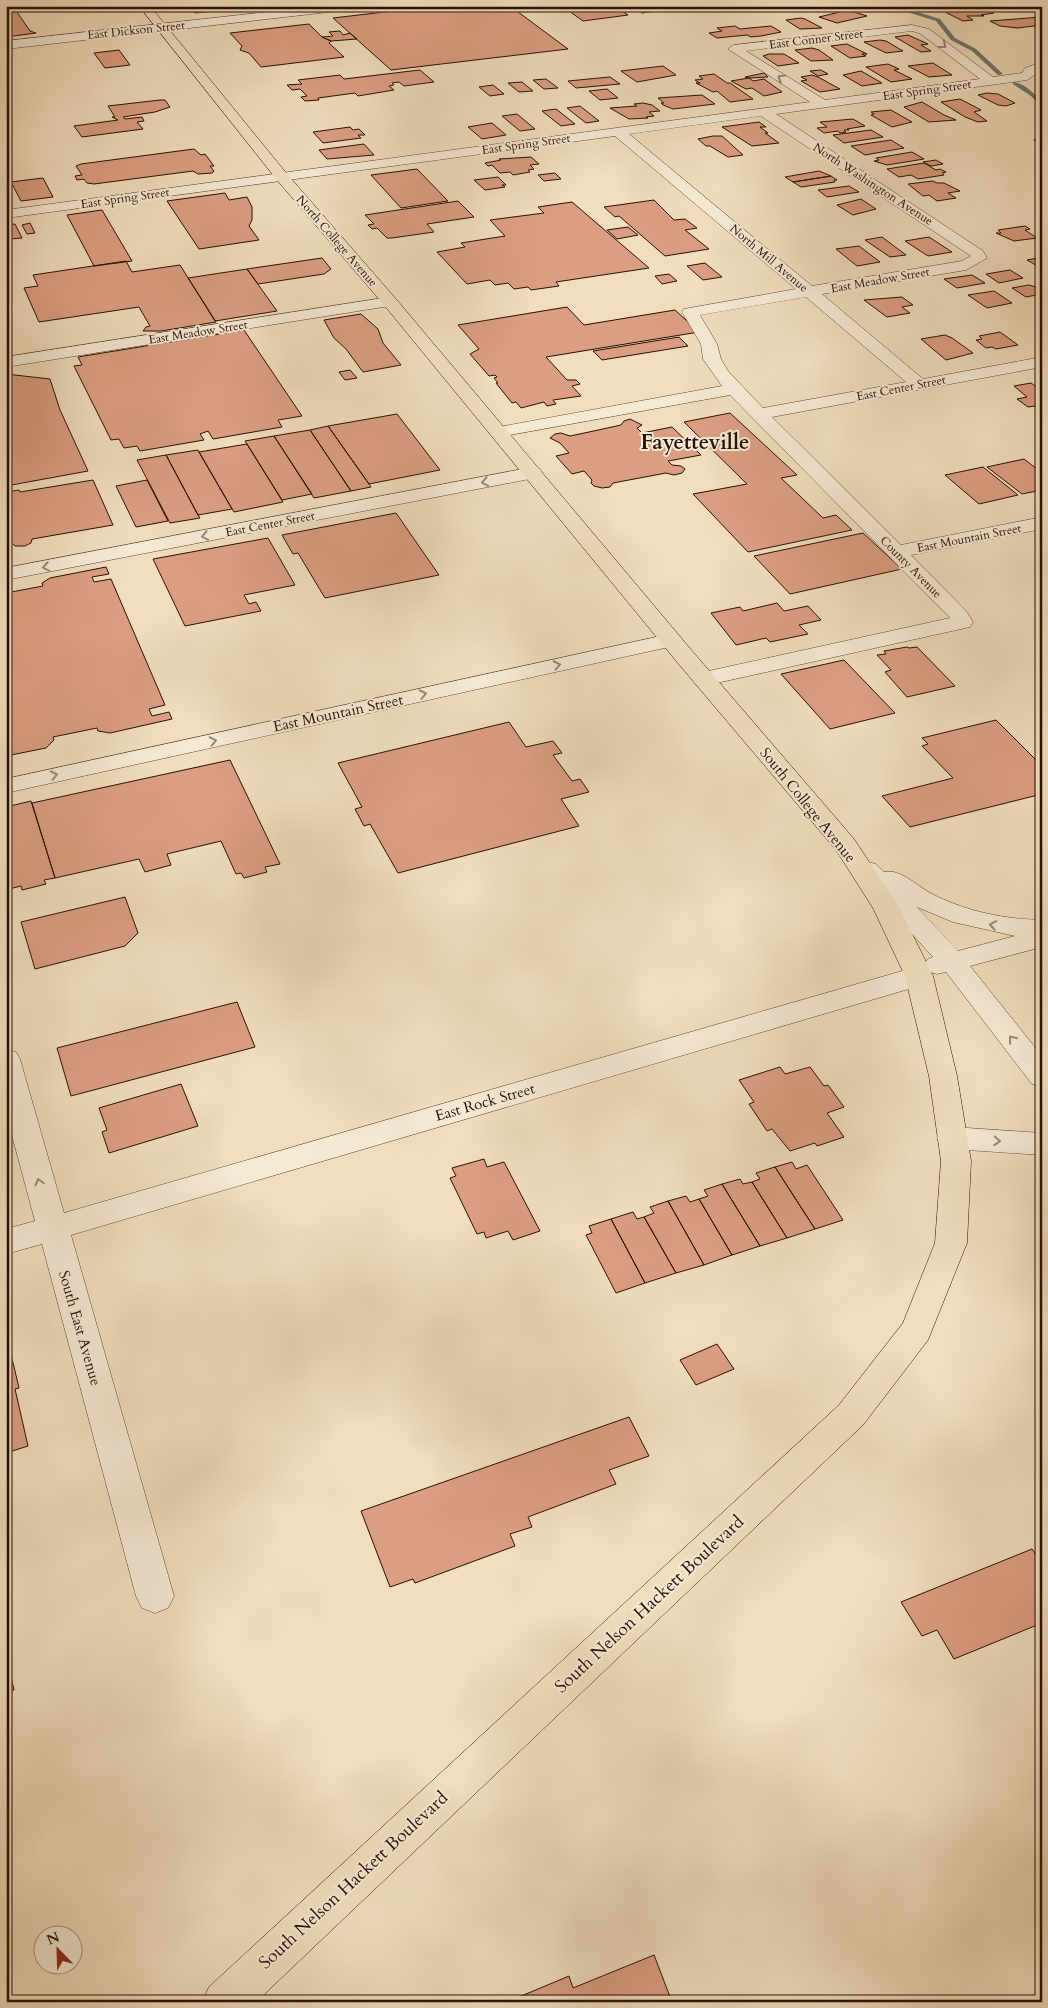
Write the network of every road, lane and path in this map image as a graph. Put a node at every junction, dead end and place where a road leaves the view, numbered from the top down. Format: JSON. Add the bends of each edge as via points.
{"nodes":[{"id":1,"x":144,"y":6,"type":"edge"},
{"id":2,"x":355,"y":6,"type":"edge"},
{"id":3,"x":162,"y":28,"type":"junction"},
{"id":4,"x":6,"y":45,"type":"edge"},
{"id":5,"x":1042,"y":66,"type":"edge"},
{"id":6,"x":1027,"y":76,"type":"junction"},
{"id":7,"x":991,"y":81,"type":"junction"},
{"id":8,"x":1042,"y":84,"type":"edge"},
{"id":9,"x":823,"y":104,"type":"junction"},
{"id":10,"x":764,"y":112,"type":"junction"},
{"id":11,"x":619,"y":132,"type":"junction"},
{"id":12,"x":282,"y":176,"type":"junction"},
{"id":13,"x":6,"y":214,"type":"edge"},
{"id":14,"x":979,"y":258,"type":"joint"},
{"id":15,"x":809,"y":292,"type":"junction"},
{"id":16,"x":390,"y":302,"type":"junction"},
{"id":17,"x":690,"y":312,"type":"joint"},
{"id":18,"x":6,"y":362,"type":"edge"},
{"id":19,"x":1042,"y":362,"type":"edge"},
{"id":20,"x":919,"y":384,"type":"junction"},
{"id":21,"x":734,"y":390,"type":"junction"},
{"id":22,"x":761,"y":414,"type":"junction"},
{"id":23,"x":499,"y":432,"type":"junction"},
{"id":24,"x":533,"y":473,"type":"junction"},
{"id":25,"x":1042,"y":523,"type":"edge"},
{"id":26,"x":896,"y":552,"type":"junction"},
{"id":27,"x":6,"y":574,"type":"edge"},
{"id":28,"x":670,"y":640,"type":"junction"},
{"id":29,"x":703,"y":679,"type":"junction"},
{"id":30,"x":6,"y":786,"type":"edge"},
{"id":31,"x":845,"y":845,"type":"junction"},
{"id":32,"x":1042,"y":929,"type":"edge"},
{"id":33,"x":1042,"y":938,"type":"edge"},
{"id":34,"x":952,"y":961,"type":"junction"},
{"id":35,"x":918,"y":973,"type":"junction"},
{"id":36,"x":6,"y":1060,"type":"edge"},
{"id":37,"x":1042,"y":1077,"type":"edge"},
{"id":38,"x":952,"y":1138,"type":"junction"},
{"id":39,"x":1042,"y":1144,"type":"edge"},
{"id":40,"x":52,"y":1229,"type":"junction"},
{"id":41,"x":6,"y":1242,"type":"edge"},
{"id":42,"x":156,"y":1596,"type":"dead end"},
{"id":43,"x":224,"y":2002,"type":"edge"}],
"edges":[{"from":1,"to":3,"type":"main road","name":"North College Avenue"},
{"from":2,"to":3,"type":"street","name":"East Dickson Street"},
{"from":3,"to":4,"type":"street","name":"East Dickson Street"},
{"from":3,"to":12,"type":"main road","name":"North College Avenue"},
{"from":5,"to":6,"type":"street","name":"East Spring Street","via":[[1029,71]]},
{"from":6,"to":7,"type":"street","name":"East Spring Street"},
{"from":6,"to":8,"type":"street"},
{"from":7,"to":9,"type":"street","name":"East Spring Street"},
{"from":9,"to":7,"type":"street","name":"East Conner Street","one_way":true,"via":[[734,49],[899,28],[925,31]]},
{"from":9,"to":10,"type":"street","name":"East Spring Street"},
{"from":10,"to":11,"type":"street","name":"East Spring Street"},
{"from":10,"to":14,"type":"street","name":"North Washington Avenue","via":[[973,250]]},
{"from":11,"to":12,"type":"street","name":"East Spring Street"},
{"from":11,"to":15,"type":"street","name":"North Mill Avenue"},
{"from":12,"to":13,"type":"street","name":"East Spring Street"},
{"from":12,"to":16,"type":"main road","name":"North College Avenue"},
{"from":14,"to":15,"type":"street","name":"East Meadow Street","via":[[966,265]]},
{"from":15,"to":17,"type":"street","name":"East Meadow Street"},
{"from":15,"to":20,"type":"street","name":"North Mill Avenue"},
{"from":16,"to":18,"type":"street","name":"East Meadow Street"},
{"from":16,"to":23,"type":"main road","name":"North College Avenue"},
{"from":17,"to":21,"type":"street","name":"County Avenue","via":[[709,344],[712,359]]},
{"from":19,"to":20,"type":"street","name":"East Center Street"},
{"from":20,"to":22,"type":"street","name":"East Center Street"},
{"from":21,"to":22,"type":"street","name":"County Avenue"},
{"from":21,"to":23,"type":"street"},
{"from":22,"to":26,"type":"street","name":"County Avenue"},
{"from":23,"to":24,"type":"main road","name":"North College Avenue"},
{"from":24,"to":27,"type":"street","name":"East Center Street","one_way":true},
{"from":24,"to":28,"type":"main road","name":"South College Avenue"},
{"from":25,"to":26,"type":"street","name":"East Mountain Street"},
{"from":26,"to":29,"type":"street","name":"County Avenue","via":[[960,616],[962,622]]},
{"from":28,"to":29,"type":"main road","name":"South College Avenue"},
{"from":30,"to":28,"type":"street","name":"East Mountain Street","one_way":true},
{"from":29,"to":31,"type":"main road","name":"South College Avenue"},
{"from":32,"to":31,"type":"street","one_way":true,"via":[[988,924],[952,914],[913,896]]},
{"from":31,"to":34,"type":"street"},
{"from":31,"to":35,"type":"main road","name":"South College Avenue","via":[[886,907]]},
{"from":33,"to":34,"type":"street","name":"East Rock Street"},
{"from":34,"to":35,"type":"street","name":"East Rock Street"},
{"from":37,"to":34,"type":"street","one_way":true},
{"from":35,"to":38,"type":"main road","name":"South College Avenue","via":[[943,1076]]},
{"from":35,"to":40,"type":"street","name":"East Rock Street"},
{"from":40,"to":36,"type":"street","name":"South East Avenue","one_way":true},
{"from":38,"to":39,"type":"street","one_way":true},
{"from":38,"to":43,"type":"main road","name":"South Nelson Hackett Boulevard","via":[[956,1161],[951,1243],[916,1330],[851,1414]]},
{"from":40,"to":41,"type":"street","name":"East Rock Street"},
{"from":40,"to":42,"type":"street","name":"South East Avenue"}]}
